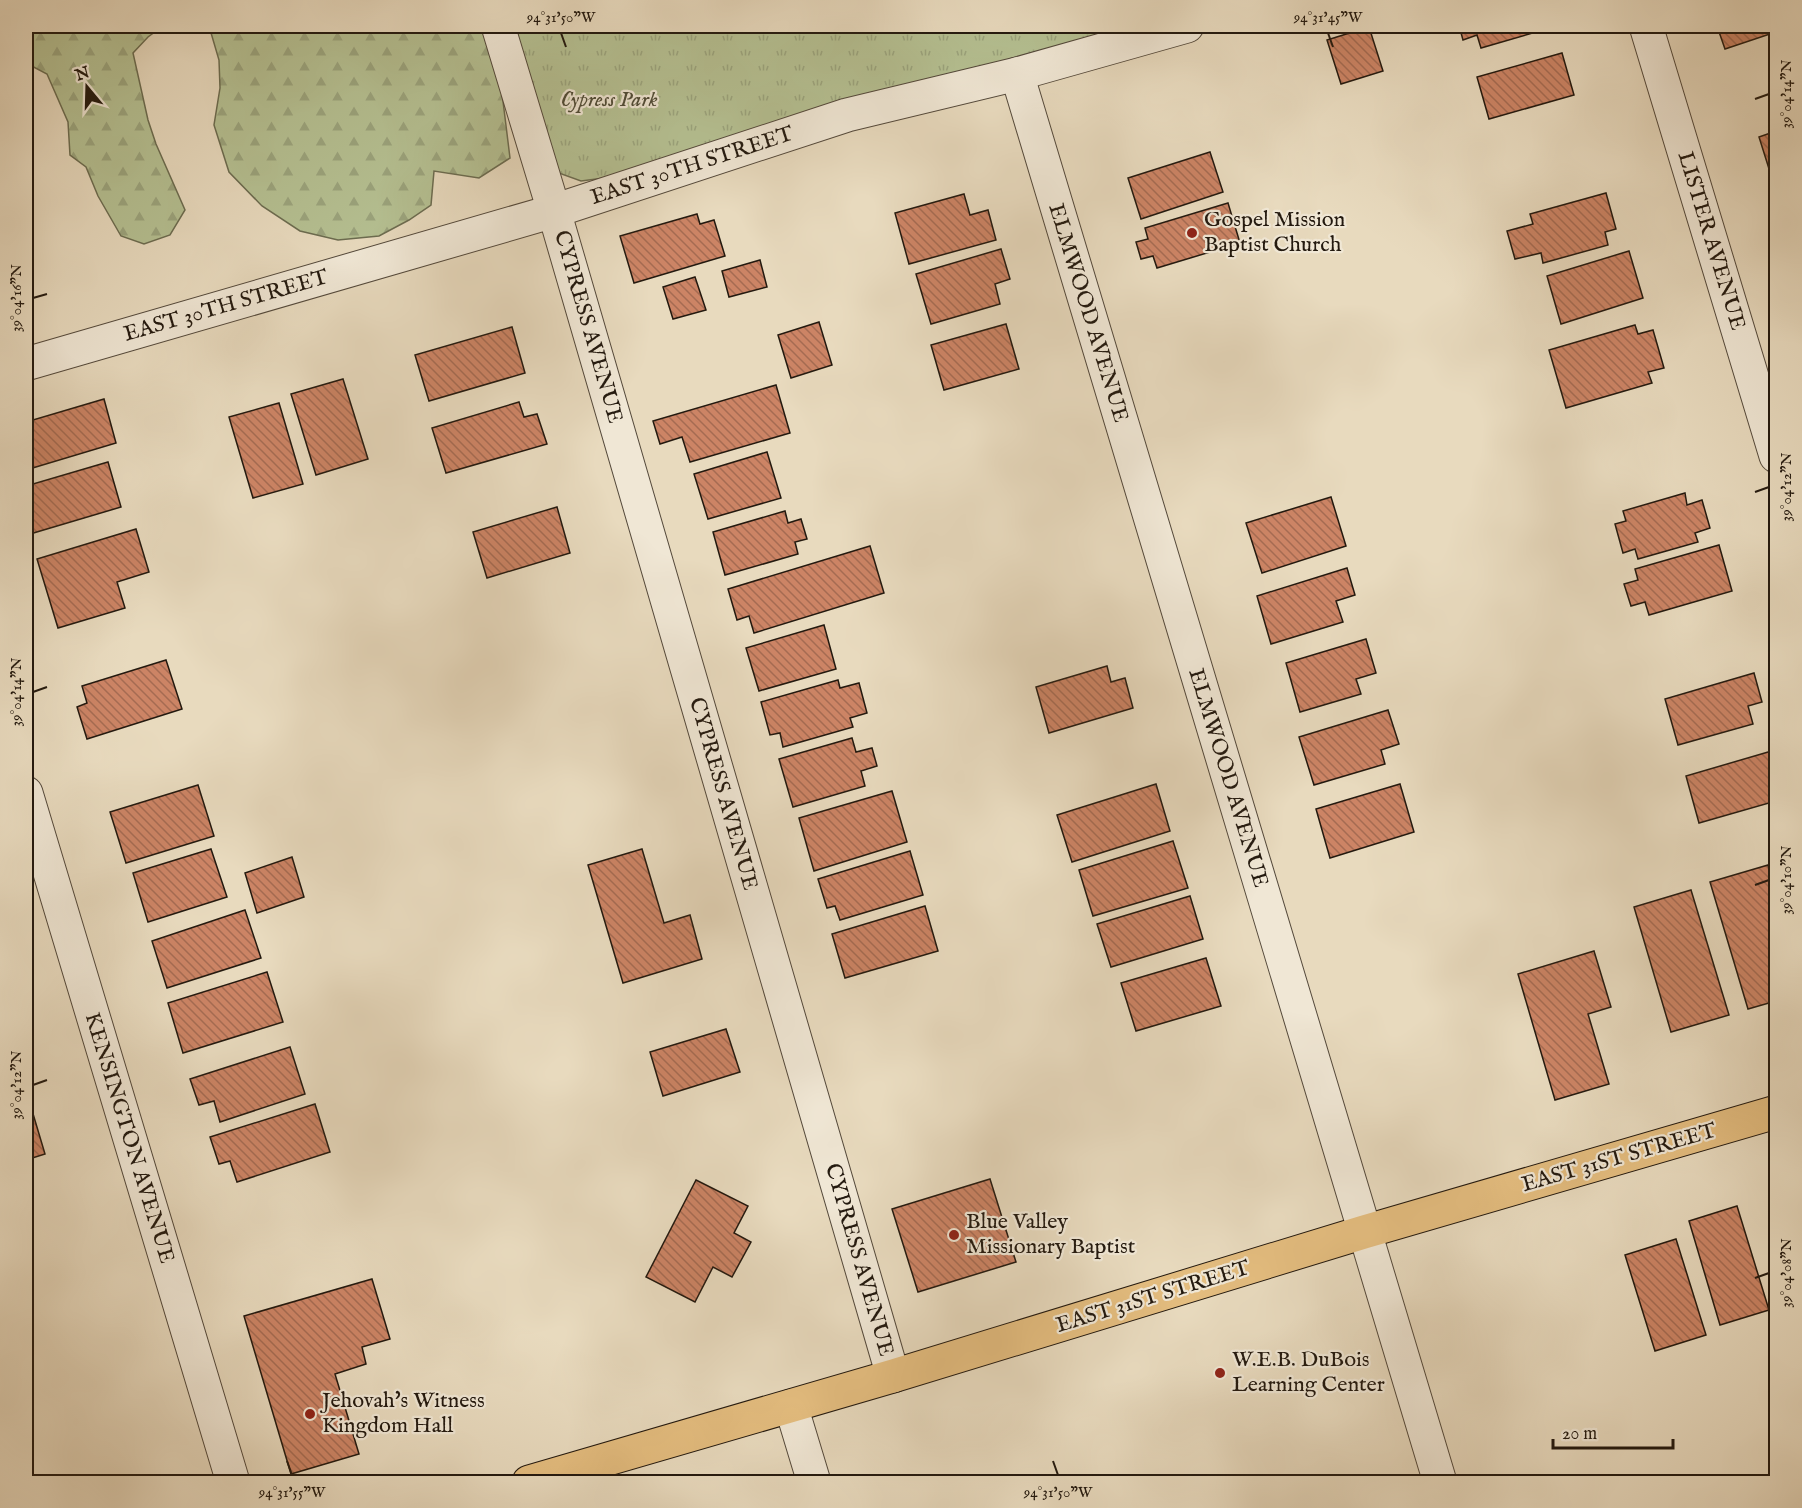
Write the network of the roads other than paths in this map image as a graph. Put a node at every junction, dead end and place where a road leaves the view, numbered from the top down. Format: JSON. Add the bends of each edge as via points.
{"nodes":[{"id":1,"x":498,"y":26,"type":"edge"},
{"id":2,"x":1187,"y":26,"type":"edge"},
{"id":3,"x":1646,"y":26,"type":"edge"},
{"id":4,"x":1017,"y":74,"type":"junction"},
{"id":5,"x":554,"y":211,"type":"junction"},
{"id":6,"x":26,"y":364,"type":"edge"},
{"id":7,"x":1776,"y":456,"type":"edge"},
{"id":8,"x":26,"y":793,"type":"edge"},
{"id":9,"x":1776,"y":1112,"type":"edge"},
{"id":10,"x":1364,"y":1232,"type":"junction"},
{"id":11,"x":893,"y":1376,"type":"junction"},
{"id":12,"x":790,"y":1406,"type":"junction"},
{"id":13,"x":233,"y":1482,"type":"edge"},
{"id":14,"x":530,"y":1482,"type":"edge"},
{"id":15,"x":814,"y":1482,"type":"edge"},
{"id":16,"x":1440,"y":1482,"type":"edge"}],
"edges":[{"from":1,"to":5,"type":"street","name":"CYPRESS AVENUE"},
{"from":2,"to":4,"type":"street","name":"EAST 30TH STREET"},
{"from":3,"to":7,"type":"street","name":"LISTER AVENUE"},
{"from":4,"to":5,"type":"street","name":"EAST 30TH STREET","via":[[847,115]]},
{"from":4,"to":10,"type":"street","name":"ELMWOOD AVENUE"},
{"from":5,"to":6,"type":"street","name":"EAST 30TH STREET"},
{"from":5,"to":11,"type":"street","name":"CYPRESS AVENUE"},
{"from":8,"to":13,"type":"street","name":"KENSINGTON AVENUE"},
{"from":9,"to":10,"type":"main road","name":"EAST 31ST STREET"},
{"from":10,"to":11,"type":"main road","name":"EAST 31ST STREET"},
{"from":10,"to":16,"type":"street","name":"ELMWOOD AVENUE"},
{"from":11,"to":12,"type":"main road","name":"EAST 31ST STREET"},
{"from":12,"to":14,"type":"main road","name":"EAST 31ST STREET"},
{"from":12,"to":15,"type":"street"}]}
